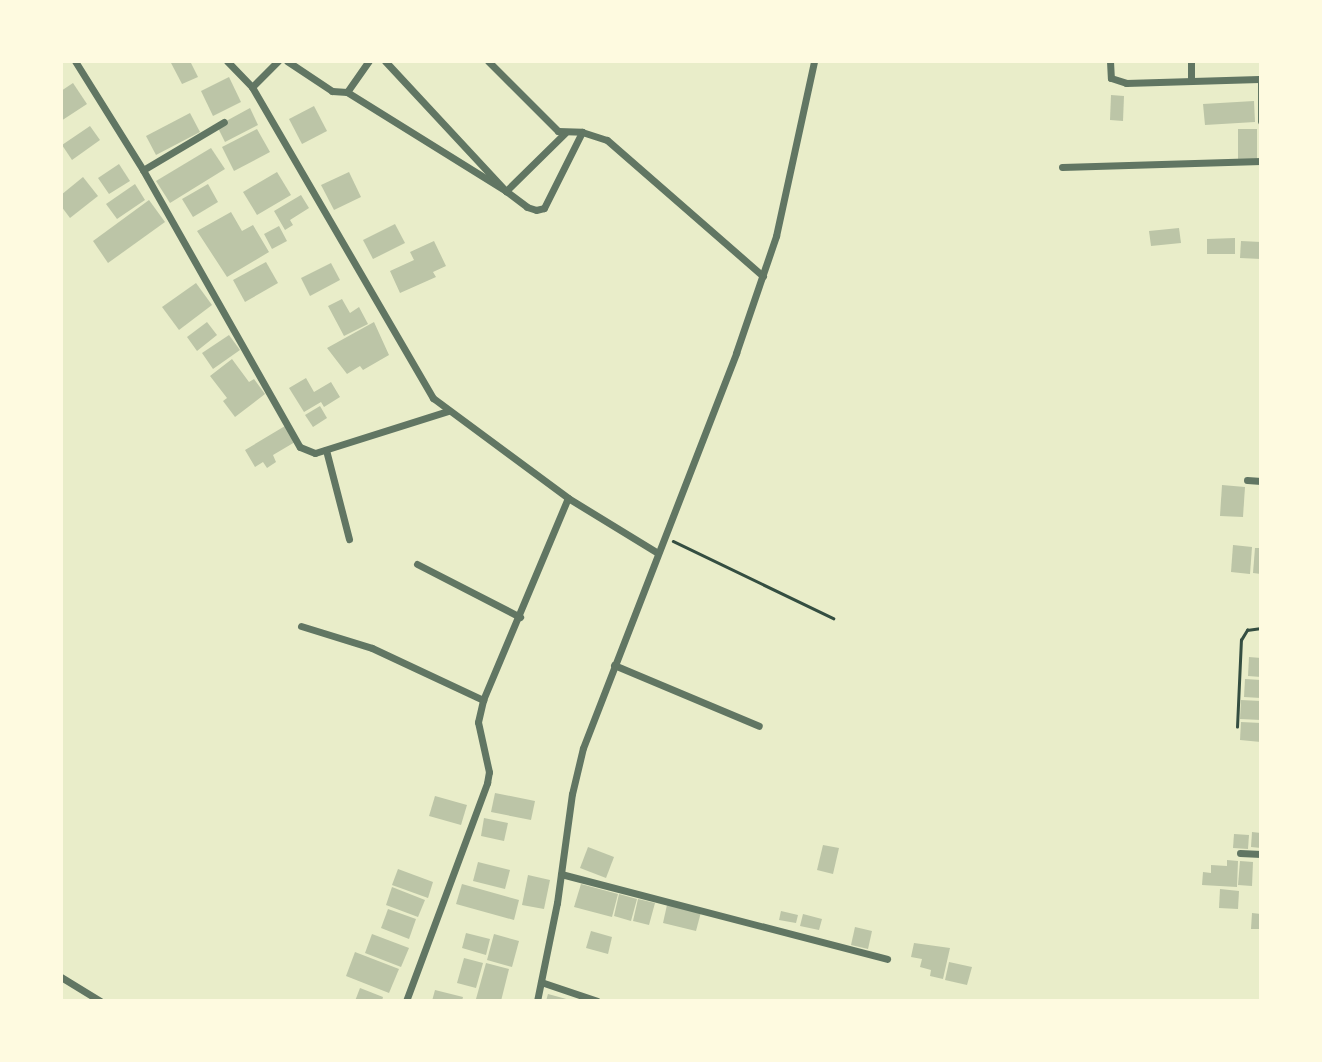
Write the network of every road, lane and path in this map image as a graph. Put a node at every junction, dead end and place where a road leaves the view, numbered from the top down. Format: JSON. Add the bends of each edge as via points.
{"nodes":[{"id":1,"x":75,"y":61,"type":"edge"},
{"id":2,"x":227,"y":61,"type":"edge"},
{"id":3,"x":278,"y":61,"type":"edge"},
{"id":4,"x":287,"y":61,"type":"edge"},
{"id":5,"x":369,"y":61,"type":"edge"},
{"id":6,"x":385,"y":61,"type":"edge"},
{"id":7,"x":488,"y":61,"type":"edge"},
{"id":8,"x":814,"y":61,"type":"edge"},
{"id":9,"x":1110,"y":61,"type":"edge"},
{"id":10,"x":1191,"y":61,"type":"edge"},
{"id":11,"x":1260,"y":79,"type":"edge"},
{"id":12,"x":1191,"y":80,"type":"junction"},
{"id":13,"x":252,"y":87,"type":"junction"},
{"id":14,"x":347,"y":92,"type":"junction"},
{"id":15,"x":1261,"y":121,"type":"edge"},
{"id":16,"x":225,"y":122,"type":"dead end"},
{"id":17,"x":582,"y":132,"type":"junction"},
{"id":18,"x":565,"y":133,"type":"junction"},
{"id":19,"x":1261,"y":161,"type":"edge"},
{"id":20,"x":1062,"y":167,"type":"dead end"},
{"id":21,"x":143,"y":170,"type":"junction"},
{"id":22,"x":506,"y":191,"type":"junction"},
{"id":23,"x":763,"y":276,"type":"junction"},
{"id":24,"x":448,"y":411,"type":"junction"},
{"id":25,"x":326,"y":450,"type":"junction"},
{"id":26,"x":1247,"y":480,"type":"dead end"},
{"id":27,"x":1261,"y":481,"type":"edge"},
{"id":28,"x":568,"y":498,"type":"junction"},
{"id":29,"x":664,"y":536,"type":"junction"},
{"id":30,"x":349,"y":539,"type":"dead end"},
{"id":31,"x":656,"y":552,"type":"junction"},
{"id":32,"x":416,"y":564,"type":"dead end"},
{"id":33,"x":520,"y":617,"type":"junction"},
{"id":34,"x":834,"y":618,"type":"dead end"},
{"id":35,"x":301,"y":626,"type":"dead end"},
{"id":36,"x":1261,"y":628,"type":"edge"},
{"id":37,"x":614,"y":665,"type":"junction"},
{"id":38,"x":483,"y":700,"type":"junction"},
{"id":39,"x":759,"y":726,"type":"dead end"},
{"id":40,"x":1237,"y":727,"type":"dead end"},
{"id":41,"x":1240,"y":853,"type":"dead end"},
{"id":42,"x":1261,"y":854,"type":"edge"},
{"id":43,"x":561,"y":874,"type":"junction"},
{"id":44,"x":887,"y":959,"type":"dead end"},
{"id":45,"x":61,"y":977,"type":"edge"},
{"id":46,"x":541,"y":982,"type":"junction"},
{"id":47,"x":100,"y":1001,"type":"edge"},
{"id":48,"x":406,"y":1001,"type":"edge"},
{"id":49,"x":537,"y":1001,"type":"edge"},
{"id":50,"x":597,"y":1001,"type":"edge"}],
"edges":[{"from":1,"to":21,"type":"street"},
{"from":2,"to":13,"type":"street"},
{"from":3,"to":13,"type":"street"},
{"from":4,"to":14,"type":"street","via":[[332,91]]},
{"from":5,"to":14,"type":"street"},
{"from":6,"to":22,"type":"street"},
{"from":7,"to":18,"type":"street","via":[[550,124]]},
{"from":8,"to":23,"type":"street"},
{"from":9,"to":12,"type":"street","via":[[1109,71],[1117,82]]},
{"from":10,"to":12,"type":"street"},
{"from":11,"to":12,"type":"street"},
{"from":11,"to":15,"type":"street"},
{"from":13,"to":24,"type":"street","via":[[433,398]]},
{"from":14,"to":22,"type":"street"},
{"from":16,"to":21,"type":"street"},
{"from":17,"to":18,"type":"street"},
{"from":17,"to":22,"type":"street","via":[[544,208],[527,207]]},
{"from":17,"to":23,"type":"street","via":[[607,140]]},
{"from":18,"to":22,"type":"street"},
{"from":19,"to":20,"type":"street"},
{"from":21,"to":25,"type":"street","via":[[295,441],[310,453]]},
{"from":23,"to":29,"type":"street"},
{"from":24,"to":25,"type":"street"},
{"from":24,"to":28,"type":"street"},
{"from":25,"to":30,"type":"street"},
{"from":26,"to":27,"type":"street"},
{"from":28,"to":31,"type":"street"},
{"from":28,"to":33,"type":"street"},
{"from":29,"to":31,"type":"street"},
{"from":29,"to":34,"type":"path"},
{"from":31,"to":37,"type":"street"},
{"from":32,"to":33,"type":"street"},
{"from":33,"to":38,"type":"street"},
{"from":35,"to":38,"type":"street","via":[[372,648]]},
{"from":36,"to":40,"type":"path","via":[[1247,630],[1241,640]]},
{"from":37,"to":39,"type":"street"},
{"from":37,"to":43,"type":"street","via":[[577,771]]},
{"from":38,"to":48,"type":"street","via":[[478,722],[489,772],[487,783]]},
{"from":41,"to":42,"type":"street"},
{"from":43,"to":44,"type":"street"},
{"from":43,"to":46,"type":"street"},
{"from":45,"to":47,"type":"street"},
{"from":46,"to":49,"type":"street"},
{"from":46,"to":50,"type":"street"}]}
